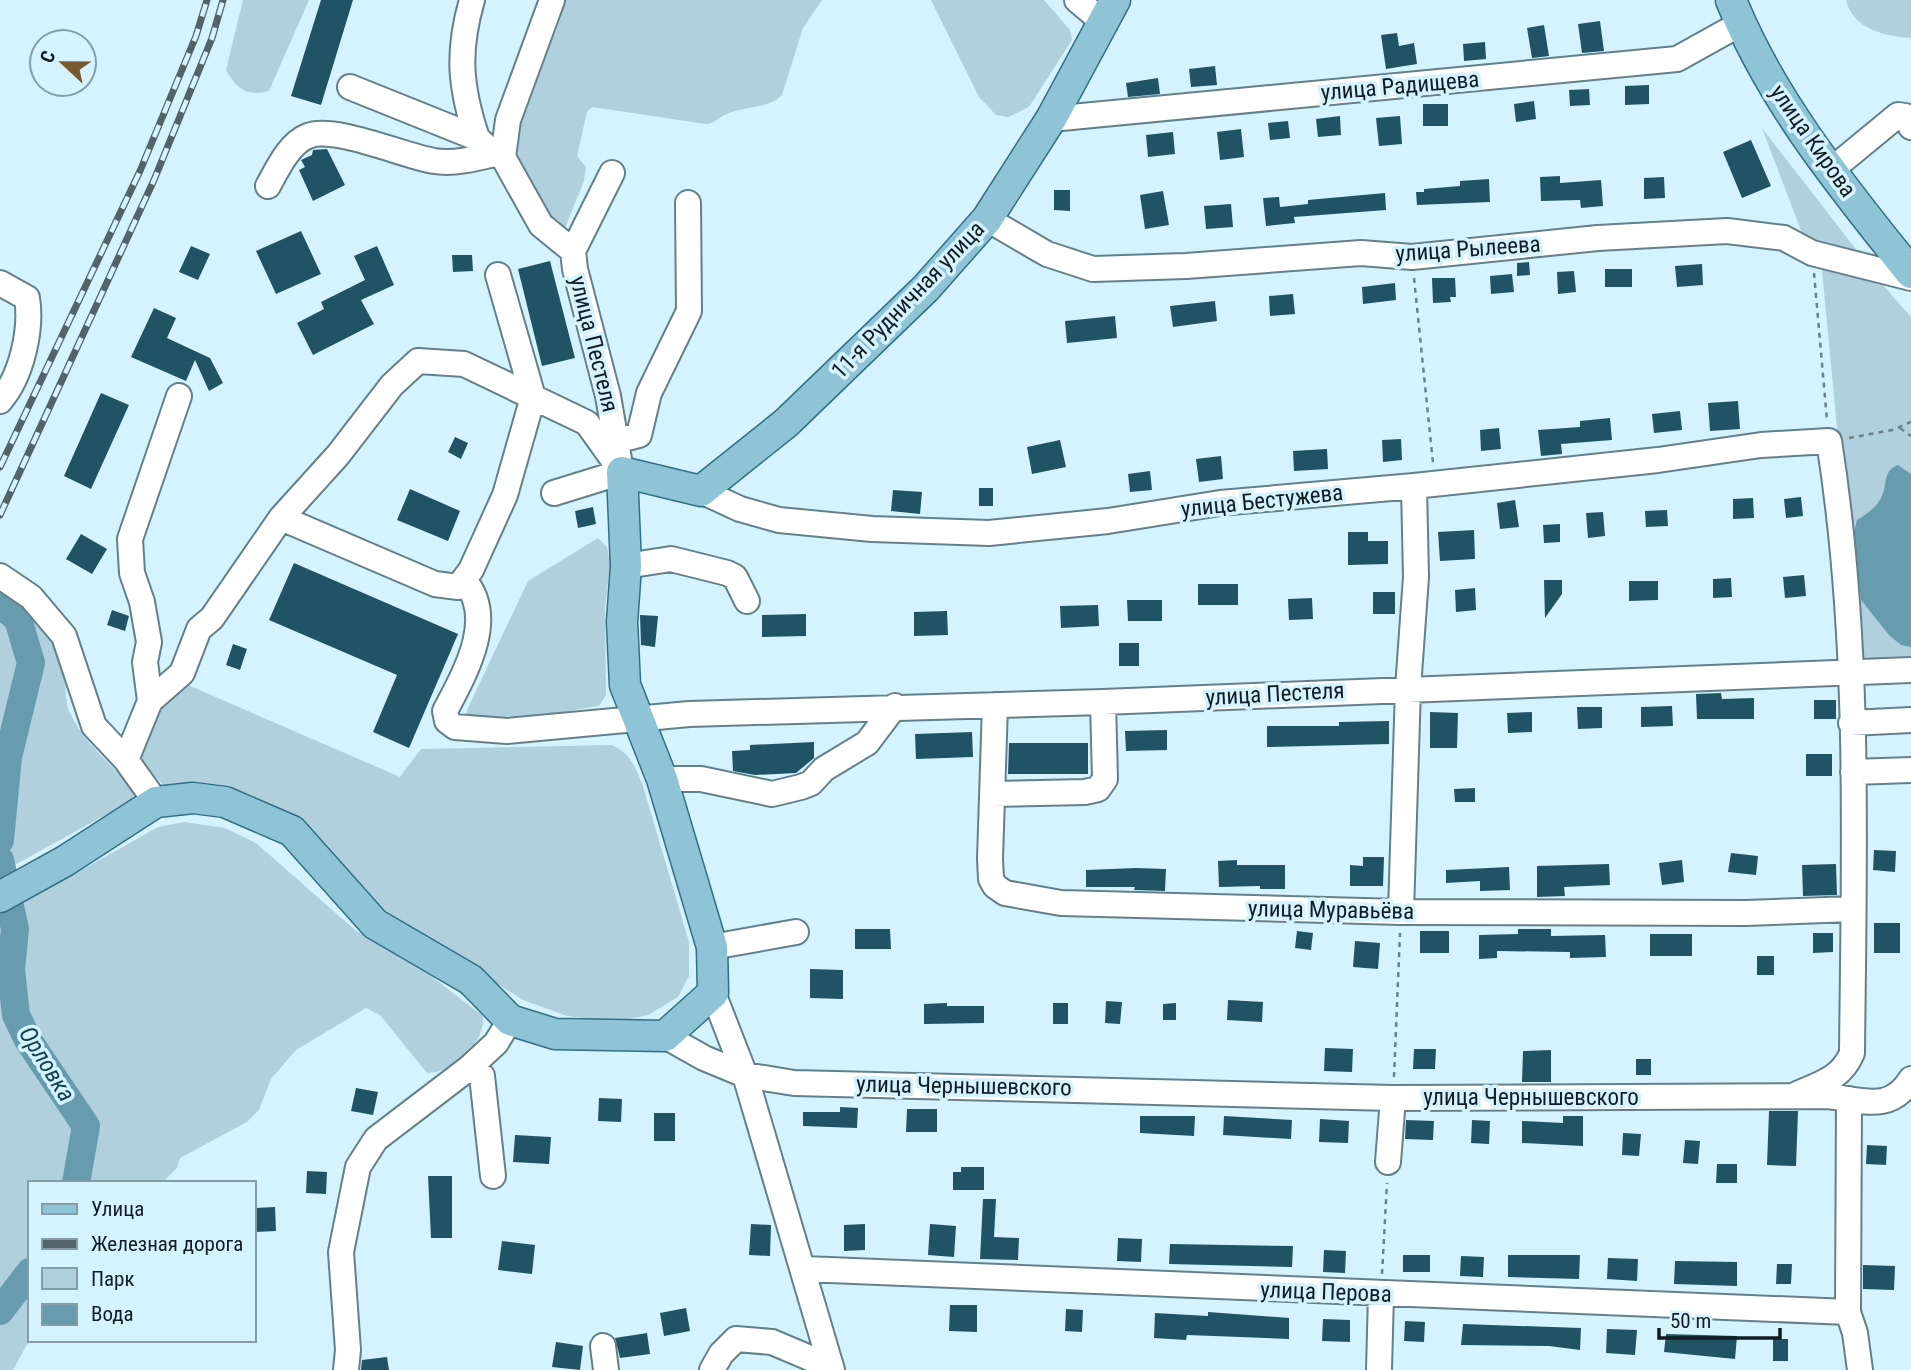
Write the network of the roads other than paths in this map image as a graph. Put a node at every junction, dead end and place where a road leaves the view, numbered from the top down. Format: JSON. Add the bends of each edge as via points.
{"nodes":[{"id":1,"x":472,"y":0,"type":"edge"},
{"id":2,"x":552,"y":0,"type":"edge"},
{"id":3,"x":1077,"y":0,"type":"edge"},
{"id":4,"x":1109,"y":11,"type":"edge"},
{"id":5,"x":1736,"y":12,"type":"edge"},
{"id":6,"x":350,"y":87,"type":"dead end"},
{"id":7,"x":1051,"y":119,"type":"junction"},
{"id":8,"x":1911,"y":127,"type":"edge"},
{"id":9,"x":491,"y":150,"type":"junction"},
{"id":10,"x":1830,"y":171,"type":"junction"},
{"id":11,"x":612,"y":173,"type":"dead end"},
{"id":12,"x":268,"y":186,"type":"dead end"},
{"id":13,"x":688,"y":203,"type":"dead end"},
{"id":14,"x":988,"y":219,"type":"junction"},
{"id":15,"x":573,"y":251,"type":"junction"},
{"id":16,"x":498,"y":275,"type":"dead end"},
{"id":17,"x":1911,"y":276,"type":"edge"},
{"id":18,"x":0,"y":284,"type":"edge"},
{"id":19,"x":179,"y":396,"type":"dead end"},
{"id":20,"x":533,"y":397,"type":"junction"},
{"id":21,"x":0,"y":401,"type":"edge"},
{"id":22,"x":616,"y":441,"type":"junction"},
{"id":23,"x":622,"y":472,"type":"junction"},
{"id":24,"x":1424,"y":484,"type":"junction"},
{"id":25,"x":701,"y":491,"type":"junction"},
{"id":26,"x":554,"y":493,"type":"dead end"},
{"id":27,"x":281,"y":518,"type":"junction"},
{"id":28,"x":626,"y":566,"type":"junction"},
{"id":29,"x":0,"y":576,"type":"edge"},
{"id":30,"x":464,"y":580,"type":"junction"},
{"id":31,"x":747,"y":601,"type":"dead end"},
{"id":32,"x":1911,"y":670,"type":"edge"},
{"id":33,"x":1852,"y":673,"type":"junction"},
{"id":34,"x":1408,"y":688,"type":"junction"},
{"id":35,"x":150,"y":701,"type":"junction"},
{"id":36,"x":1103,"y":702,"type":"junction"},
{"id":37,"x":995,"y":705,"type":"junction"},
{"id":38,"x":895,"y":706,"type":"junction"},
{"id":39,"x":639,"y":719,"type":"junction"},
{"id":40,"x":1911,"y":720,"type":"edge"},
{"id":41,"x":1852,"y":723,"type":"junction"},
{"id":42,"x":126,"y":760,"type":"junction"},
{"id":43,"x":1911,"y":770,"type":"edge"},
{"id":44,"x":1853,"y":772,"type":"junction"},
{"id":45,"x":662,"y":779,"type":"junction"},
{"id":46,"x":993,"y":794,"type":"junction"},
{"id":47,"x":156,"y":802,"type":"junction"},
{"id":48,"x":10,"y":892,"type":"edge"},
{"id":49,"x":1853,"y":909,"type":"junction"},
{"id":50,"x":1401,"y":912,"type":"junction"},
{"id":51,"x":796,"y":932,"type":"dead end"},
{"id":52,"x":712,"y":947,"type":"junction"},
{"id":53,"x":713,"y":993,"type":"junction"},
{"id":54,"x":510,"y":1020,"type":"junction"},
{"id":55,"x":665,"y":1036,"type":"junction"},
{"id":56,"x":469,"y":1068,"type":"junction"},
{"id":57,"x":745,"y":1075,"type":"junction"},
{"id":58,"x":1911,"y":1079,"type":"edge"},
{"id":59,"x":1794,"y":1096,"type":"junction"},
{"id":60,"x":1392,"y":1098,"type":"junction"},
{"id":61,"x":1849,"y":1099,"type":"junction"},
{"id":62,"x":1388,"y":1162,"type":"road end"},
{"id":63,"x":493,"y":1176,"type":"dead end"},
{"id":64,"x":805,"y":1269,"type":"junction"},
{"id":65,"x":1381,"y":1294,"type":"junction"},
{"id":66,"x":1848,"y":1312,"type":"junction"},
{"id":67,"x":832,"y":1368,"type":"edge"},
{"id":68,"x":346,"y":1370,"type":"edge"},
{"id":69,"x":712,"y":1370,"type":"edge"},
{"id":70,"x":1379,"y":1370,"type":"edge"},
{"id":71,"x":1860,"y":1370,"type":"edge"}],
"edges":[{"from":1,"to":9,"type":"street","name":"улица Пестеля","via":[[463,33],[463,94]]},
{"from":2,"to":9,"type":"street","via":[[508,120]]},
{"from":3,"to":4,"type":"street"},
{"from":4,"to":7,"type":"main road","name":"11-я Рудничная улица"},
{"from":5,"to":7,"type":"street","name":"улица Радищева","via":[[1678,59]]},
{"from":5,"to":10,"type":"main road","name":"улица Кирова","via":[[1781,98]]},
{"from":6,"to":9,"type":"street"},
{"from":7,"to":14,"type":"main road","name":"11-я Рудничная улица"},
{"from":8,"to":10,"type":"street","via":[[1905,116],[1898,116]]},
{"from":9,"to":12,"type":"street","via":[[453,162],[328,133],[306,136],[286,155]]},
{"from":9,"to":15,"type":"street","name":"улица Пестеля","via":[[541,225]]},
{"from":10,"to":17,"type":"main road","name":"улица Кирова"},
{"from":11,"to":15,"type":"street"},
{"from":13,"to":22,"type":"street","via":[[688,311],[649,393],[639,435]]},
{"from":14,"to":17,"type":"street","name":"улица Рылеева","via":[[1047,254],[1093,269],[1361,253],[1412,257],[1598,238],[1727,231],[1784,238],[1812,253]]},
{"from":14,"to":25,"type":"main road","name":"11-я Рудничная улица","via":[[926,288],[786,423]]},
{"from":15,"to":22,"type":"street","name":"улица Пестеля"},
{"from":16,"to":20,"type":"street"},
{"from":18,"to":21,"type":"street","via":[[27,298],[30,314],[14,377]]},
{"from":19,"to":35,"type":"street","via":[[130,539],[132,573],[149,642],[145,662]]},
{"from":20,"to":23,"type":"street","via":[[587,423]]},
{"from":20,"to":27,"type":"street","via":[[464,364],[418,361],[392,385]]},
{"from":20,"to":30,"type":"street","via":[[505,495]]},
{"from":22,"to":23,"type":"street","name":"улица Пестеля"},
{"from":23,"to":25,"type":"main road"},
{"from":23,"to":26,"type":"street"},
{"from":23,"to":28,"type":"main road","name":"улица Пестеля"},
{"from":24,"to":25,"type":"street","name":"улица Бестужева","via":[[1220,503],[1108,522],[989,533],[779,520]]},
{"from":24,"to":33,"type":"street","name":"улица Бестужева","via":[[1829,441]]},
{"from":24,"to":34,"type":"street"},
{"from":27,"to":30,"type":"street","via":[[435,584],[458,587]]},
{"from":27,"to":35,"type":"street","via":[[200,629],[182,673]]},
{"from":28,"to":31,"type":"street","via":[[671,559],[727,573],[735,577]]},
{"from":28,"to":39,"type":"main road","name":"улица Пестеля","via":[[622,622],[625,685]]},
{"from":29,"to":42,"type":"street","via":[[31,597],[64,636],[94,726]]},
{"from":30,"to":39,"type":"street","via":[[476,594],[475,649],[445,711],[447,721],[455,727],[507,731]]},
{"from":32,"to":33,"type":"street","name":"улица Пестеля"},
{"from":33,"to":34,"type":"street","name":"улица Пестеля"},
{"from":33,"to":41,"type":"street"},
{"from":34,"to":36,"type":"street","name":"улица Пестеля"},
{"from":34,"to":50,"type":"street"},
{"from":35,"to":42,"type":"street"},
{"from":36,"to":37,"type":"street","name":"улица Пестеля"},
{"from":36,"to":46,"type":"street","via":[[1105,779],[1098,789]]},
{"from":37,"to":38,"type":"street","name":"улица Пестеля"},
{"from":37,"to":46,"type":"street","name":"улица Муравьёва"},
{"from":38,"to":39,"type":"street","name":"улица Пестеля"},
{"from":38,"to":45,"type":"street","via":[[867,743],[801,787],[772,794],[701,779]]},
{"from":39,"to":45,"type":"main road","name":"улица Пестеля"},
{"from":40,"to":41,"type":"street"},
{"from":41,"to":44,"type":"street"},
{"from":42,"to":47,"type":"street"},
{"from":43,"to":44,"type":"street"},
{"from":44,"to":49,"type":"street"},
{"from":45,"to":52,"type":"main road","name":"улица Пестеля"},
{"from":46,"to":50,"type":"street","name":"улица Муравьёва","via":[[991,879],[1005,893],[1062,902]]},
{"from":47,"to":48,"type":"main road"},
{"from":47,"to":54,"type":"main road","via":[[193,798],[225,802],[292,831],[375,924],[471,980]]},
{"from":49,"to":50,"type":"street","name":"улица Муравьёва"},
{"from":49,"to":59,"type":"street","via":[[1852,1053],[1846,1068]]},
{"from":51,"to":52,"type":"street"},
{"from":52,"to":53,"type":"main road","name":"улица Пестеля"},
{"from":53,"to":55,"type":"main road"},
{"from":53,"to":57,"type":"street"},
{"from":54,"to":55,"type":"main road","name":"улица Чернышевского","via":[[555,1034]]},
{"from":54,"to":56,"type":"street","via":[[496,1044]]},
{"from":55,"to":57,"type":"street","name":"улица Чернышевского"},
{"from":56,"to":63,"type":"street","via":[[482,1076]]},
{"from":56,"to":68,"type":"street","via":[[376,1139],[358,1167],[341,1252]]},
{"from":57,"to":60,"type":"street","name":"улица Чернышевского","via":[[794,1083]]},
{"from":57,"to":64,"type":"street"},
{"from":58,"to":61,"type":"street","name":"улица Чернышевского","via":[[1901,1095],[1889,1102]]},
{"from":59,"to":60,"type":"street","name":"улица Чернышевского"},
{"from":59,"to":61,"type":"street","name":"улица Чернышевского"},
{"from":60,"to":62,"type":"street"},
{"from":61,"to":66,"type":"street"},
{"from":64,"to":65,"type":"street","name":"улица Перова"},
{"from":64,"to":67,"type":"street"},
{"from":65,"to":66,"type":"street","name":"улица Перова"},
{"from":65,"to":70,"type":"street"},
{"from":66,"to":71,"type":"street"},
{"from":67,"to":69,"type":"street","via":[[772,1342],[736,1339]]}]}
